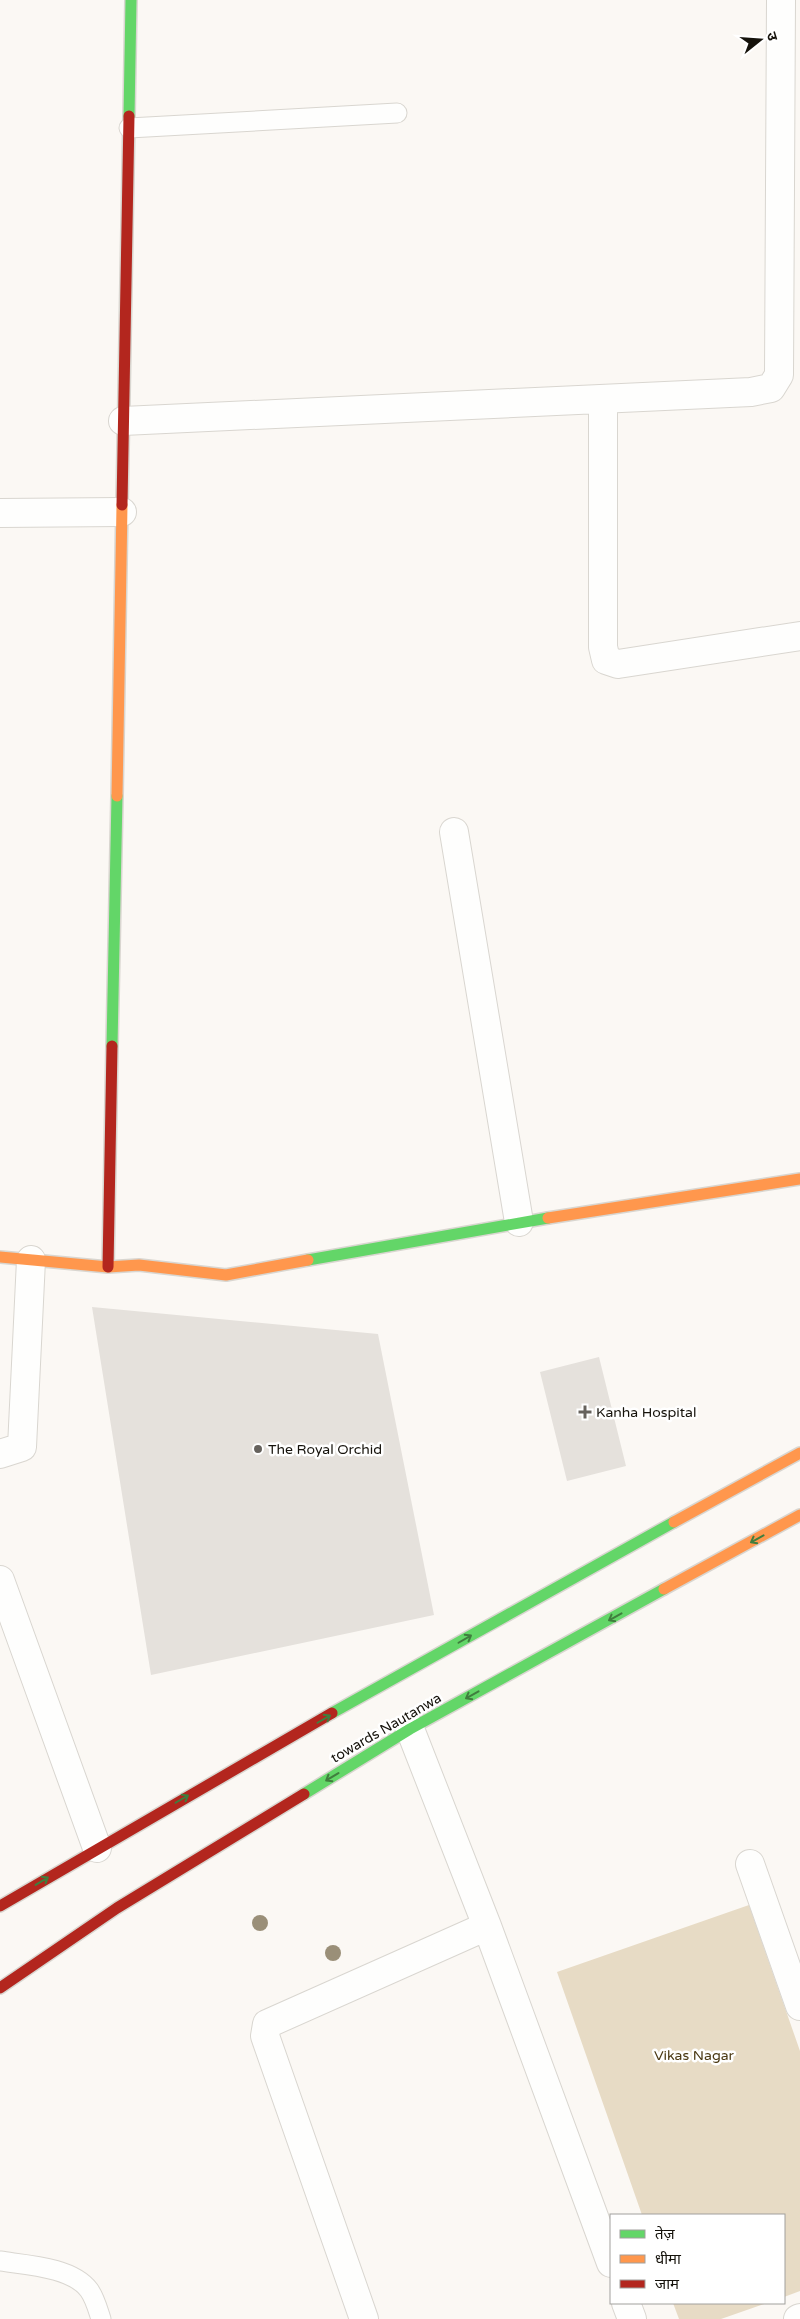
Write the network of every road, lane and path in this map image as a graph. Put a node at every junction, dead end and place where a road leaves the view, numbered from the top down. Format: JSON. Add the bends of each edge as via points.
{"nodes":[{"id":1,"x":131,"y":0,"type":"edge"},
{"id":2,"x":781,"y":0,"type":"edge"},
{"id":3,"x":397,"y":113,"type":"dead end"},
{"id":4,"x":129,"y":128,"type":"junction"},
{"id":5,"x":603,"y":399,"type":"junction"},
{"id":6,"x":123,"y":421,"type":"junction"},
{"id":7,"x":122,"y":512,"type":"junction"},
{"id":8,"x":0,"y":513,"type":"edge"},
{"id":9,"x":800,"y":636,"type":"edge"},
{"id":10,"x":454,"y":832,"type":"dead end"},
{"id":11,"x":800,"y":1179,"type":"edge"},
{"id":12,"x":519,"y":1222,"type":"junction"},
{"id":13,"x":0,"y":1257,"type":"edge"},
{"id":14,"x":30,"y":1260,"type":"junction"},
{"id":15,"x":108,"y":1267,"type":"junction"},
{"id":16,"x":800,"y":1453,"type":"edge"},
{"id":17,"x":0,"y":1454,"type":"edge"},
{"id":18,"x":800,"y":1515,"type":"edge"},
{"id":19,"x":0,"y":1580,"type":"edge"},
{"id":20,"x":410,"y":1729,"type":"junction"},
{"id":21,"x":96,"y":1848,"type":"junction"},
{"id":22,"x":750,"y":1864,"type":"dead end"},
{"id":23,"x":0,"y":1906,"type":"edge"},
{"id":24,"x":487,"y":1926,"type":"junction"},
{"id":25,"x":0,"y":1988,"type":"edge"},
{"id":26,"x":800,"y":2006,"type":"edge"},
{"id":27,"x":610,"y":2260,"type":"edge"},
{"id":28,"x":0,"y":2262,"type":"edge"},
{"id":29,"x":626,"y":2304,"type":"edge"},
{"id":30,"x":101,"y":2319,"type":"edge"},
{"id":31,"x":364,"y":2319,"type":"edge"},
{"id":32,"x":632,"y":2319,"type":"edge"}],
"edges":[{"from":1,"to":4,"type":"street"},
{"from":2,"to":5,"type":"street","via":[[779,375],[770,388],[751,392]]},
{"from":3,"to":4,"type":"lane"},
{"from":4,"to":6,"type":"street"},
{"from":5,"to":6,"type":"street"},
{"from":5,"to":9,"type":"street","via":[[603,647],[606,660],[618,664]]},
{"from":6,"to":7,"type":"street"},
{"from":7,"to":8,"type":"street"},
{"from":7,"to":15,"type":"street"},
{"from":10,"to":12,"type":"street"},
{"from":11,"to":12,"type":"street"},
{"from":12,"to":15,"type":"street","via":[[226,1275],[139,1264]]},
{"from":13,"to":14,"type":"street"},
{"from":14,"to":15,"type":"street"},
{"from":14,"to":17,"type":"street","via":[[22,1447]]},
{"from":21,"to":16,"type":"street","one_way":true},
{"from":18,"to":20,"type":"street","name":"towards Nautanwa","one_way":true},
{"from":19,"to":21,"type":"street"},
{"from":20,"to":24,"type":"street"},
{"from":20,"to":25,"type":"street","name":"towards Nautanwa","one_way":true,"via":[[117,1908]]},
{"from":23,"to":21,"type":"street","one_way":true},
{"from":22,"to":26,"type":"street"},
{"from":24,"to":27,"type":"street"},
{"from":24,"to":31,"type":"street","via":[[267,2024],[265,2036]]},
{"from":28,"to":30,"type":"lane","via":[[50,2269],[79,2280],[89,2290]]},
{"from":29,"to":32,"type":"street"}]}
